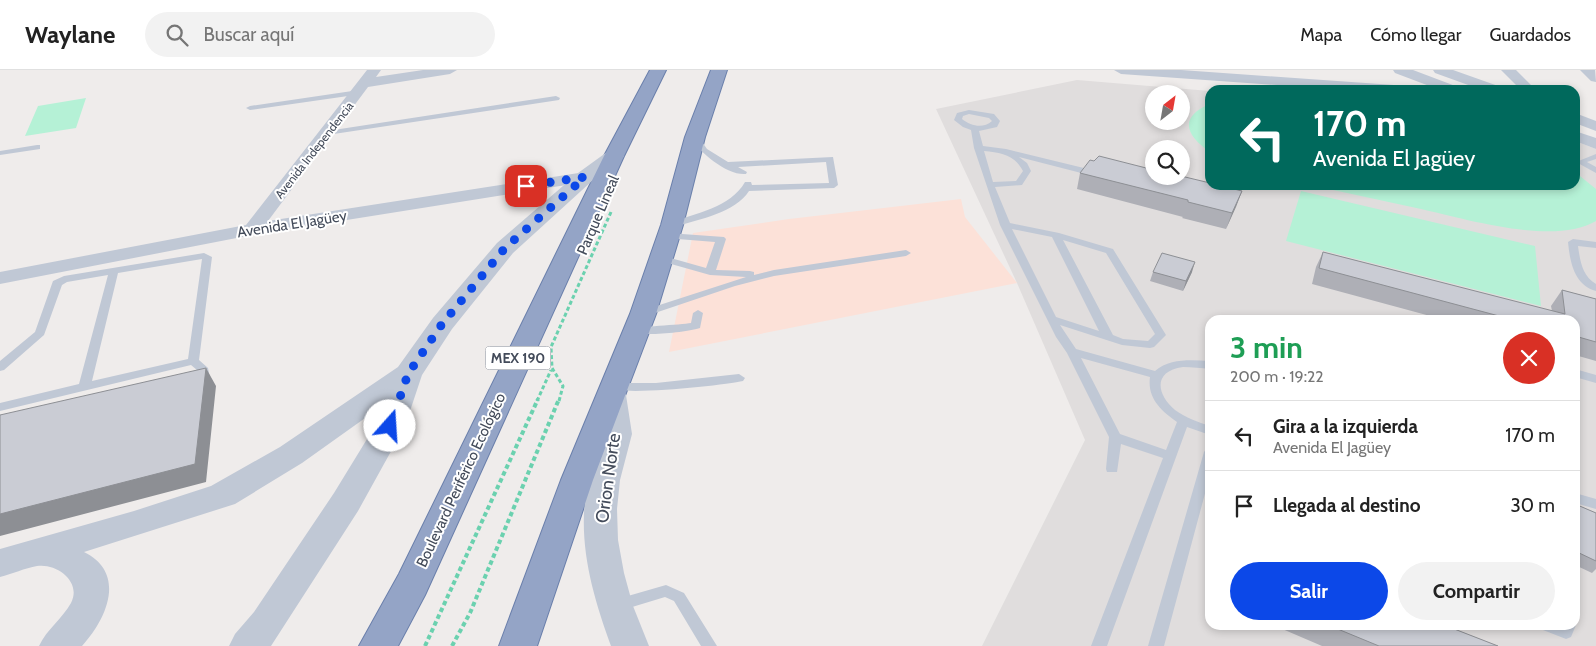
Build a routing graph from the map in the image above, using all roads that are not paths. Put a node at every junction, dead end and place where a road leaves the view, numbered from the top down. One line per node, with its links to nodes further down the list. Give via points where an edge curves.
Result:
1 (450, 70): 13 (street)
2 (658, 70): 31 (highway, Boulevard Periférico Ecológico / MEX 190)
3 (719, 70): 24 (highway)
4 (1121, 70): 10 (street)
5 (1323, 70): 14 (street)
6 (1400, 70): 15 (street)
7 (1440, 70): 16 (street)
8 (1508, 70): 17 (street)
9 (1587, 70): 12 (street)
10 (1167, 72): 11 (street)
11 (1245, 74): 14 (street)
12 (1596, 78)
13 (367, 82): 19 (lane); 23 (street, Avenida Independencia)
14 (1332, 85)
15 (1440, 85)
16 (1482, 85)
17 (1524, 85)
18 (556, 98): 23 (lane)
19 (250, 108)
20 (1580, 120): 21 (street)
21 (1596, 126)
22 (975, 129): 28 (lane)
23 (327, 133): 40 (street, Avenida Independencia)
24 (695, 137): 33 (lane, via 704,151); 42 (highway)
25 (1580, 138): 26 (street)
26 (1596, 144)
27 (38, 147): 30 (lane)
28 (978, 148): 29 (lane); 38 (lane)
29 (1006, 151): 36 (lane); 38 (lane, via 1024,164 1027,172 1019,183)
30 (0, 153)
31 (614, 156): 37 (street); 80 (highway, Boulevard Periférico Ecológico / MEX 190, via 412,584)
32 (1596, 156): 34 (lane, via 1580,162)
33 (725, 165): 35 (lane); 42 (lane, via 830,159 834,185 748,186 734,202)
34 (1596, 170)
35 (743, 172)
36 (1089, 172)
37 (585, 177): 40 (street, Avenida El Jagüey); 58 (street, via 505,248 442,324)
38 (992, 185): 39 (lane)
39 (1005, 225): 41 (lane); 51 (lane)
40 (252, 230): 48 (street, Avenida El Jagüey)
41 (1056, 234): 53 (lane); 53 (lane, via 1110,251 1161,335 1150,345)
42 (667, 240): 46 (lane, via 696,270); 46 (lane, via 721,239); 52 (highway)
43 (1596, 245): 49 (lane, via 1573,242 1580,276 1589,286)
44 (906, 253): 47 (lane)
45 (114, 271): 55 (lane, via 207,257); 57 (lane, via 57,283 40,333); 64 (lane)
46 (710, 272): 47 (lane, via 734,275)
47 (774, 273): 52 (lane, via 731,284)
48 (0, 278)
49 (1596, 288)
50 (698, 313): 52 (lane, via 696,326 663,330)
51 (1052, 319): 53 (lane); 54 (lane)
52 (640, 322): 65 (highway)
53 (1108, 337)
54 (1072, 352): 60 (lane); 69 (lane)
55 (193, 361): 61 (lane, via 202,368); 64 (lane)
56 (1205, 363): 60 (lane, via 1178,363)
57 (0, 367)
58 (408, 374): 75 (street, via 290,455 223,495); 79 (street, via 390,426 346,502)
59 (1580, 374): 63 (lane)
60 (1156, 375): 67 (lane, via 1153,386 1157,398 1167,411)
61 (204, 378)
62 (740, 378): 65 (lane)
63 (1596, 379)
64 (84, 388): 66 (lane)
65 (614, 391): 77 (street, Orion Norte, via 616,434 600,509 606,574); 81 (highway, via 577,480)
66 (0, 407)
67 (1183, 422): 68 (lane); 70 (lane)
68 (1205, 429)
69 (1115, 437): 70 (lane); 71 (lane)
70 (1170, 456): 84 (lane)
71 (1112, 468)
72 (1205, 470): 85 (lane)
73 (1580, 499): 74 (lane)
74 (1596, 504)
75 (40, 552): 76 (street); 78 (street, via 54,554 76,564 89,573 93,584 92,597 83,617)
76 (0, 563)
77 (615, 606): 82 (street, Orion Norte); 83 (lane, via 666,591 678,597)
78 (58, 646)
79 (248, 646)
80 (378, 646)
81 (518, 646)
82 (630, 646)
83 (709, 646)
84 (1099, 646)
85 (1156, 646)

